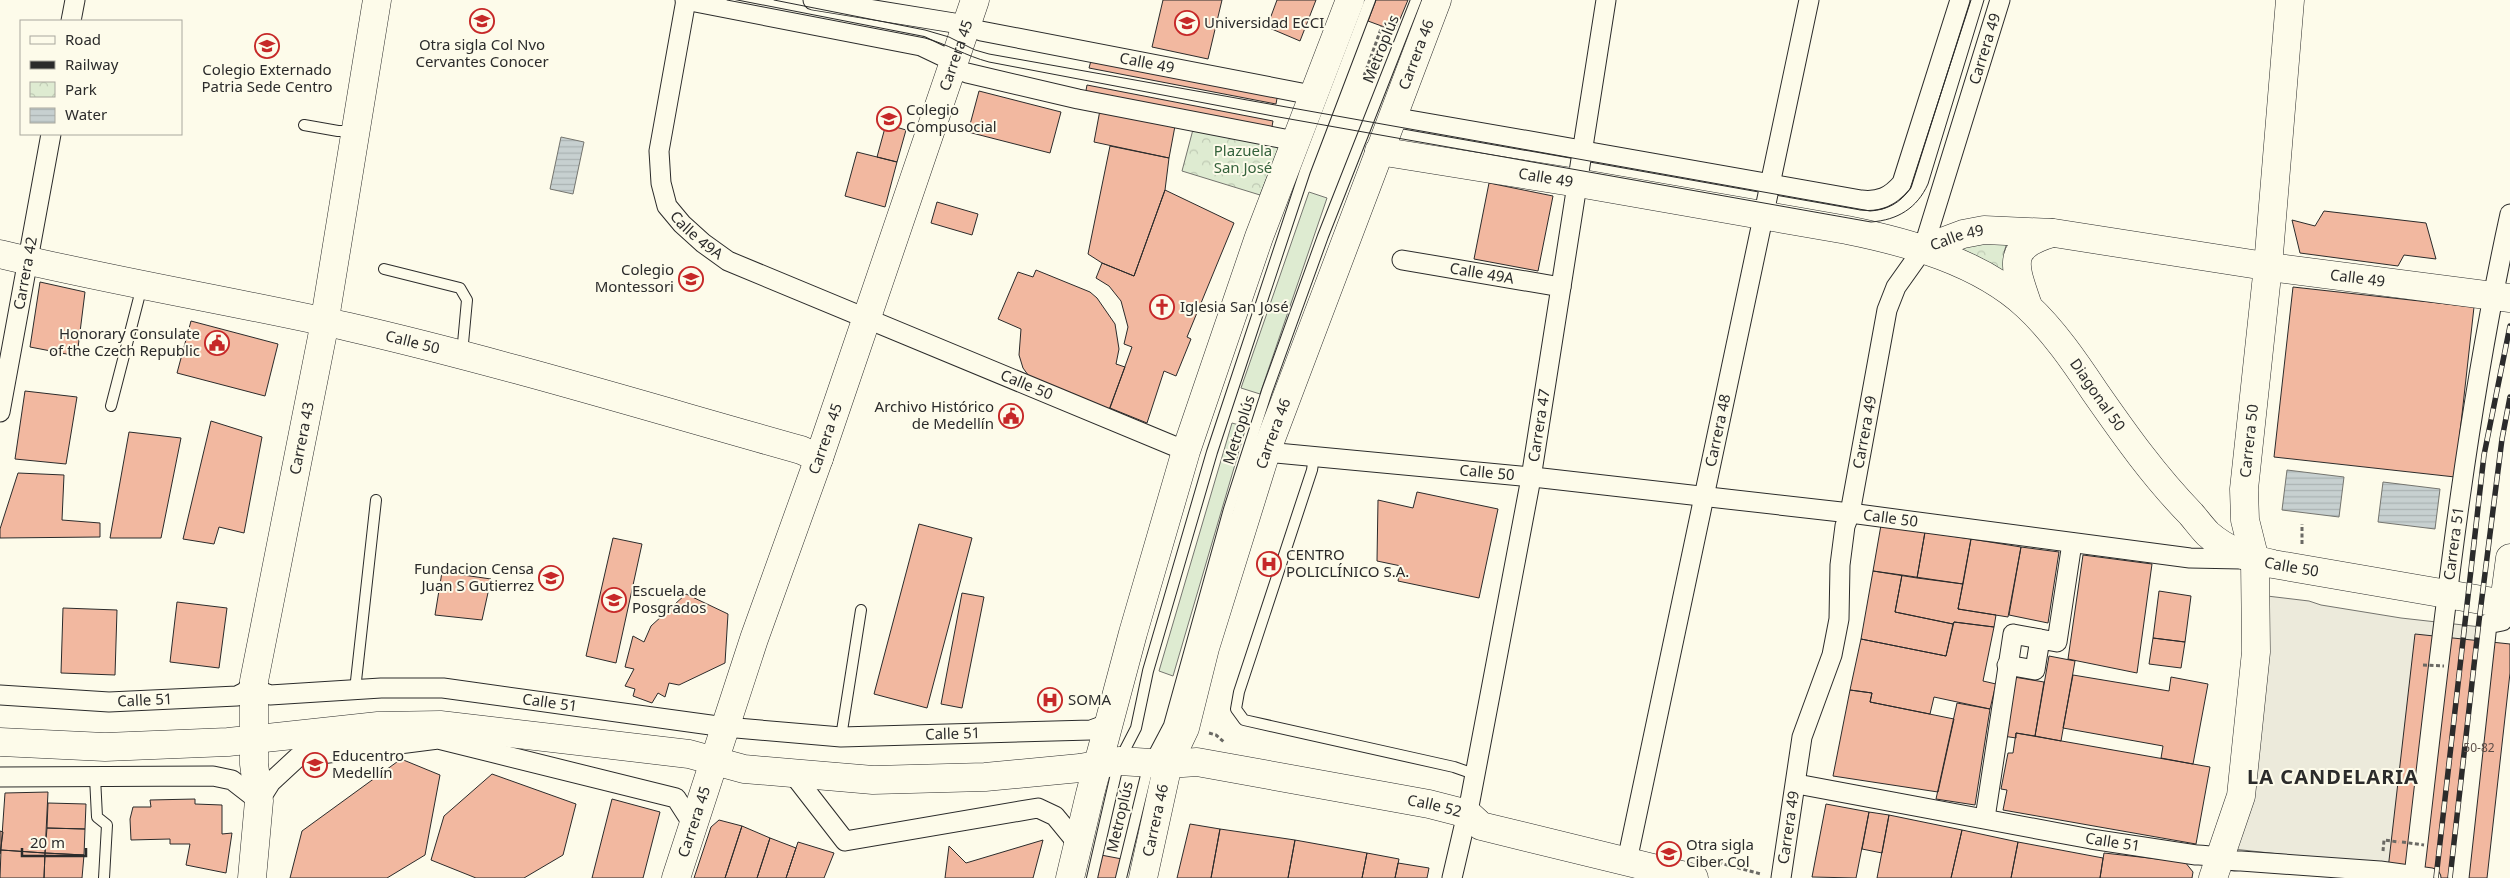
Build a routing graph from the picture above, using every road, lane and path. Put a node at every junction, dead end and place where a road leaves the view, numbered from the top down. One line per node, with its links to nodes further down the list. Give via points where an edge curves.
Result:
1 (75, 0): 15 (street)
2 (377, 0): 25 (main road, Carrera 43)
3 (686, 0): 19 (street, via 921,46); 44 (street, Calle 49A, via 659,151 661,183 667,206 703,243 728,261)
4 (813, 0): 16 (street)
5 (975, 0): 44 (main road, Carrera 45)
6 (1350, 0): 22 (main road)
7 (1370, 0): 76 (lane, Metroplús, via 1305,171 1232,388 1148,671 1136,728)
8 (1416, 0): 77 (lane, Metroplús, via 1323,236 1267,391 1228,509)
9 (1437, 0): 23 (main road, Carrera 46)
10 (1606, 0): 29 (street, Carrera 47)
11 (1809, 0): 30 (street, Carrera 48)
12 (1960, 0): 30 (street, via 1902,183 1885,198 1873,202)
13 (2000, 0): 34 (street, Carrera 49)
14 (2290, 0): 38 (main road, Carrera 50)
15 (72, 20)
16 (954, 23)
17 (1382, 26): 21 (path)
18 (981, 30): 22 (street, Calle 49)
19 (942, 56)
20 (967, 73): 27 (street, via 1078,99)
21 (1364, 76)
22 (1312, 95): 27 (main road)
23 (1392, 117): 28 (main road, Carrera 46); 30 (street)
24 (304, 125): 25 (lane)
25 (356, 131): 45 (main road, Carrera 43)
26 (51, 135): 37 (street, Carrera 42)
27 (1295, 141): 49 (main road)
28 (1379, 151): 29 (main road, Calle 49); 50 (main road, Carrera 46)
29 (1578, 182): 32 (main road, Calle 49); 41 (street, Carrera 47)
30 (1769, 184): 32 (street, Carrera 48)
31 (2510, 214): 42 (street, Carrera 51)
32 (1763, 215): 34 (main road, Calle 49, via 1873,235); 54 (street, Carrera 48)
33 (2054, 233): 34 (main road, Calle 49, via 1984,230 1948,238); 38 (main road, Calle 49); 43 (main road, via 2029,242 2018,257 2018,275)
34 (1923, 249): 43 (main road, Diagonal 50, via 1994,282); 56 (street, Carrera 49, via 1896,286 1887,310)
35 (0, 254): 37 (main road, Calle 50)
36 (1402, 260): 41 (street, Calle 49A)
37 (28, 261): 40 (main road, Calle 50); 48 (street, Carrera 42)
38 (2268, 266): 42 (main road, Calle 49); 59 (main road, Carrera 50, via 2244,489 2246,520)
39 (384, 270): 46 (lane, via 460,288 467,300)
40 (142, 286): 45 (main road, Calle 50); 47 (lane)
41 (1561, 288): 53 (street, Carrera 47)
42 (2501, 297): 60 (street, Carrera 51)
43 (2028, 306): 59 (main road, Diagonal 50, via 2068,354 2161,483 2207,533)
44 (867, 319): 49 (street, Calle 50); 52 (main road, Carrera 45)
45 (324, 322): 46 (main road, Calle 50); 67 (main road, Carrera 43)
46 (462, 355): 52 (main road, Calle 50, via 801,450)
47 (111, 406)
48 (0, 412)
49 (1186, 451): 70 (main road, via 1143,595)
50 (1266, 452): 51 (street, Calle 50); 77 (main road, Carrera 46, via 1205,648 1185,728)
51 (1314, 456): 53 (street, Calle 50); 79 (lane, via 1236,709 1244,720 1454,766)
52 (819, 458): 71 (main road, Carrera 45)
53 (1532, 478): 54 (street, Calle 50); 79 (street, Carrera 47)
54 (1702, 497): 56 (street, Calle 50); 90 (street, Carrera 48)
55 (376, 500): 68 (lane)
56 (1850, 513): 57 (street, Calle 50); 82 (street, Carrera 49, via 1844,536 1838,593 1839,619 1834,646 1802,737)
57 (2072, 543): 59 (street, Calle 50, via 2190,558); 63 (street, via 2057,642)
58 (2510, 558): 61 (main road)
59 (2255, 560): 60 (main road, Calle 50); 91 (main road, Carrera 50, via 2256,652 2241,796)
60 (2447, 593): 61 (main road, Calle 50); 93 (street, Carrera 51)
61 (2507, 604): 104 (street, via 2502,622 2487,624)
62 (861, 610): 72 (lane)
63 (2040, 639): 64 (street, via 2013,634); 64 (street, via 2035,670)
64 (2007, 665): 85 (street)
65 (2423, 665): 66 (path, bridge)
66 (2444, 666)
67 (254, 681): 68 (street, Calle 51, via 260,691 270,695); 69 (street, Calle 51, via 246,692 237,696 110,702); 73 (main road, Carrera 43)
68 (355, 690): 71 (street, Calle 51, via 443,688)
69 (0, 695)
70 (1110, 723): 72 (street, Calle 51, via 1091,730); 76 (main road)
71 (725, 728): 72 (street, Calle 51); 75 (main road, Carrera 45)
72 (841, 737)
73 (254, 738): 74 (main road, via 105,747); 75 (main road, via 378,726 440,726 689,754); 83 (main road, Carrera 43)
74 (0, 742)
75 (713, 761): 78 (main road, via 744,769); 86 (main road, Carrera 45)
76 (1109, 762): 77 (main road); 78 (main road, via 1080,768 929,779 874,780); 88 (main road); 98 (lane, Metroplús)
77 (1158, 763): 84 (main road, Calle 52, via 1197,762 1236,768); 99 (lane, Metroplús); 100 (main road, Carrera 46)
78 (793, 774): 88 (street, via 846,841 1038,808 1055,816)
79 (1474, 774): 84 (street, Carrera 47)
80 (0, 777): 81 (street)
81 (95, 777): 83 (street, via 213,776 232,780); 94 (lane, via 97,817 107,825)
82 (1797, 784): 85 (street, Calle 51); 103 (street, Carrera 49)
83 (259, 802): 86 (street, via 272,782 298,758 438,739 676,798); 95 (main road, Carrera 43)
84 (1468, 814): 90 (main road, Calle 52, via 1480,826); 101 (street, Carrera 47)
85 (1985, 818): 91 (street, Calle 51, via 2092,839 2204,855)
86 (694, 826): 96 (main road, Carrera 45)
87 (2402, 842): 89 (path, bridge)
88 (1078, 844): 97 (main road)
89 (2424, 845)
90 (1626, 861): 102 (main road, Calle 52)
91 (2215, 868): 92 (street, Calle 51, via 2241,860)
92 (2380, 875): 93 (street, Calle 51)
93 (2422, 877)
94 (104, 878)
95 (252, 878)
96 (676, 878)
97 (1070, 878)
98 (1092, 878)
99 (1121, 878)
100 (1143, 878)
101 (1452, 878)
102 (1694, 878)
103 (1781, 878)
104 (2459, 878)

